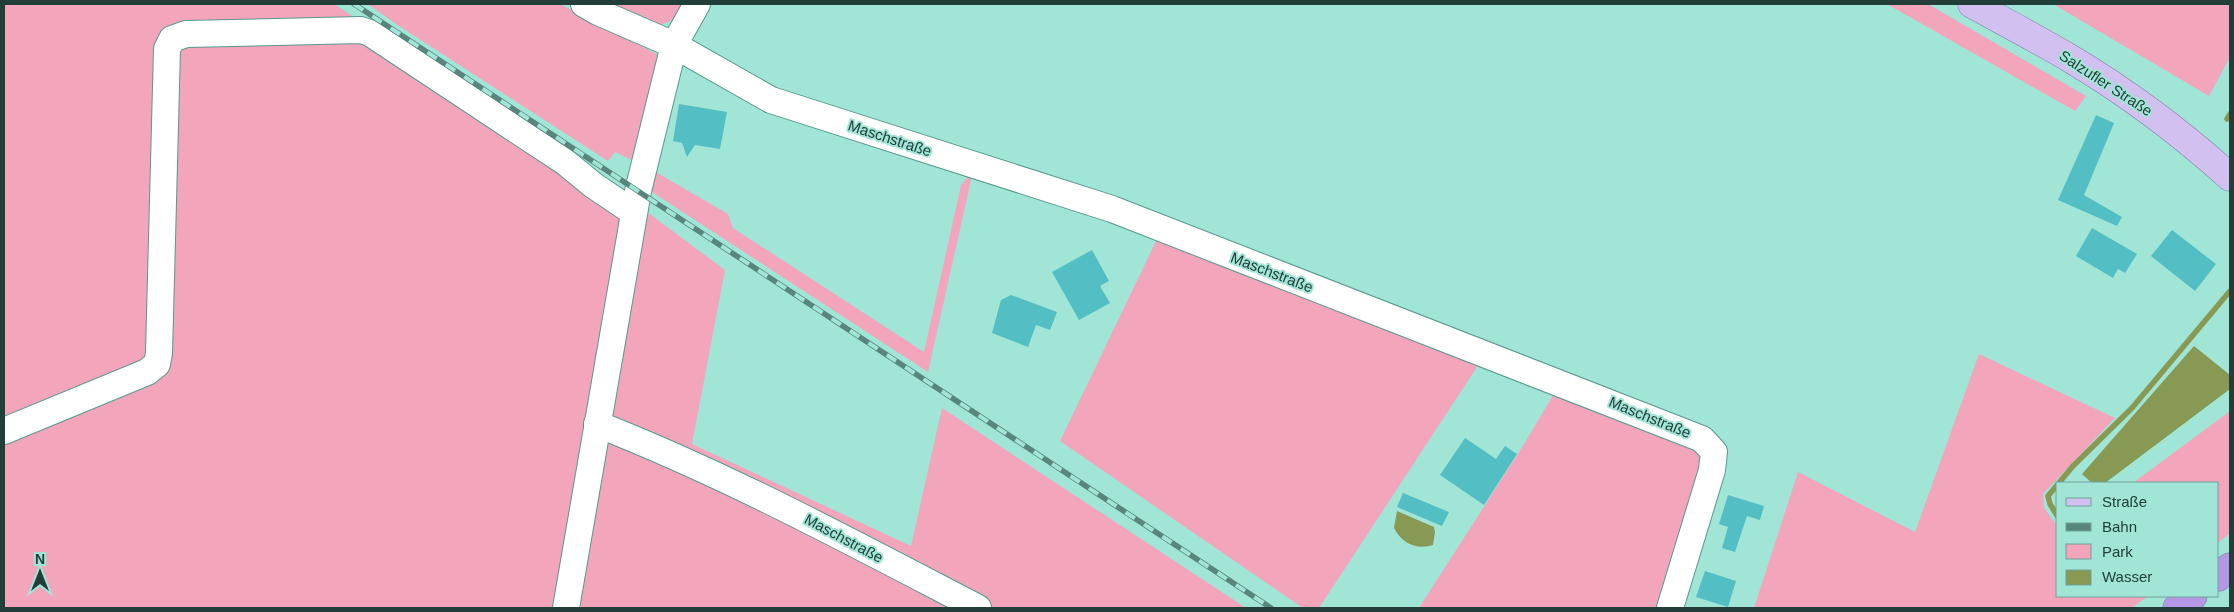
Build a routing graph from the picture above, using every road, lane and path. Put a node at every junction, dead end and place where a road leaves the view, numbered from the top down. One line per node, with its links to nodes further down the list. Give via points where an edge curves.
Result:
1 (584, 4): 4 (street, Maschstraße)
2 (697, 4): 4 (street)
3 (1972, 4): 5 (main road, Salzufler Straße, via 2072,60 2138,102 2190,141)
4 (674, 44): 6 (street); 14 (street, Maschstraße, via 770,100 1112,210 1702,439 1714,452 1712,470)
5 (2230, 177)
6 (633, 212): 7 (street); 8 (street, via 565,162 370,33 361,30 186,34 172,39 167,49 157,364 147,372)
7 (597, 424): 12 (street); 13 (street, Maschstraße, via 667,452 785,507)
8 (4, 431)
9 (2230, 568): 10 (highway)
10 (2219, 576)
11 (2192, 597): 15 (highway)
12 (566, 608)
13 (978, 608)
14 (1670, 608)
15 (2177, 608)

